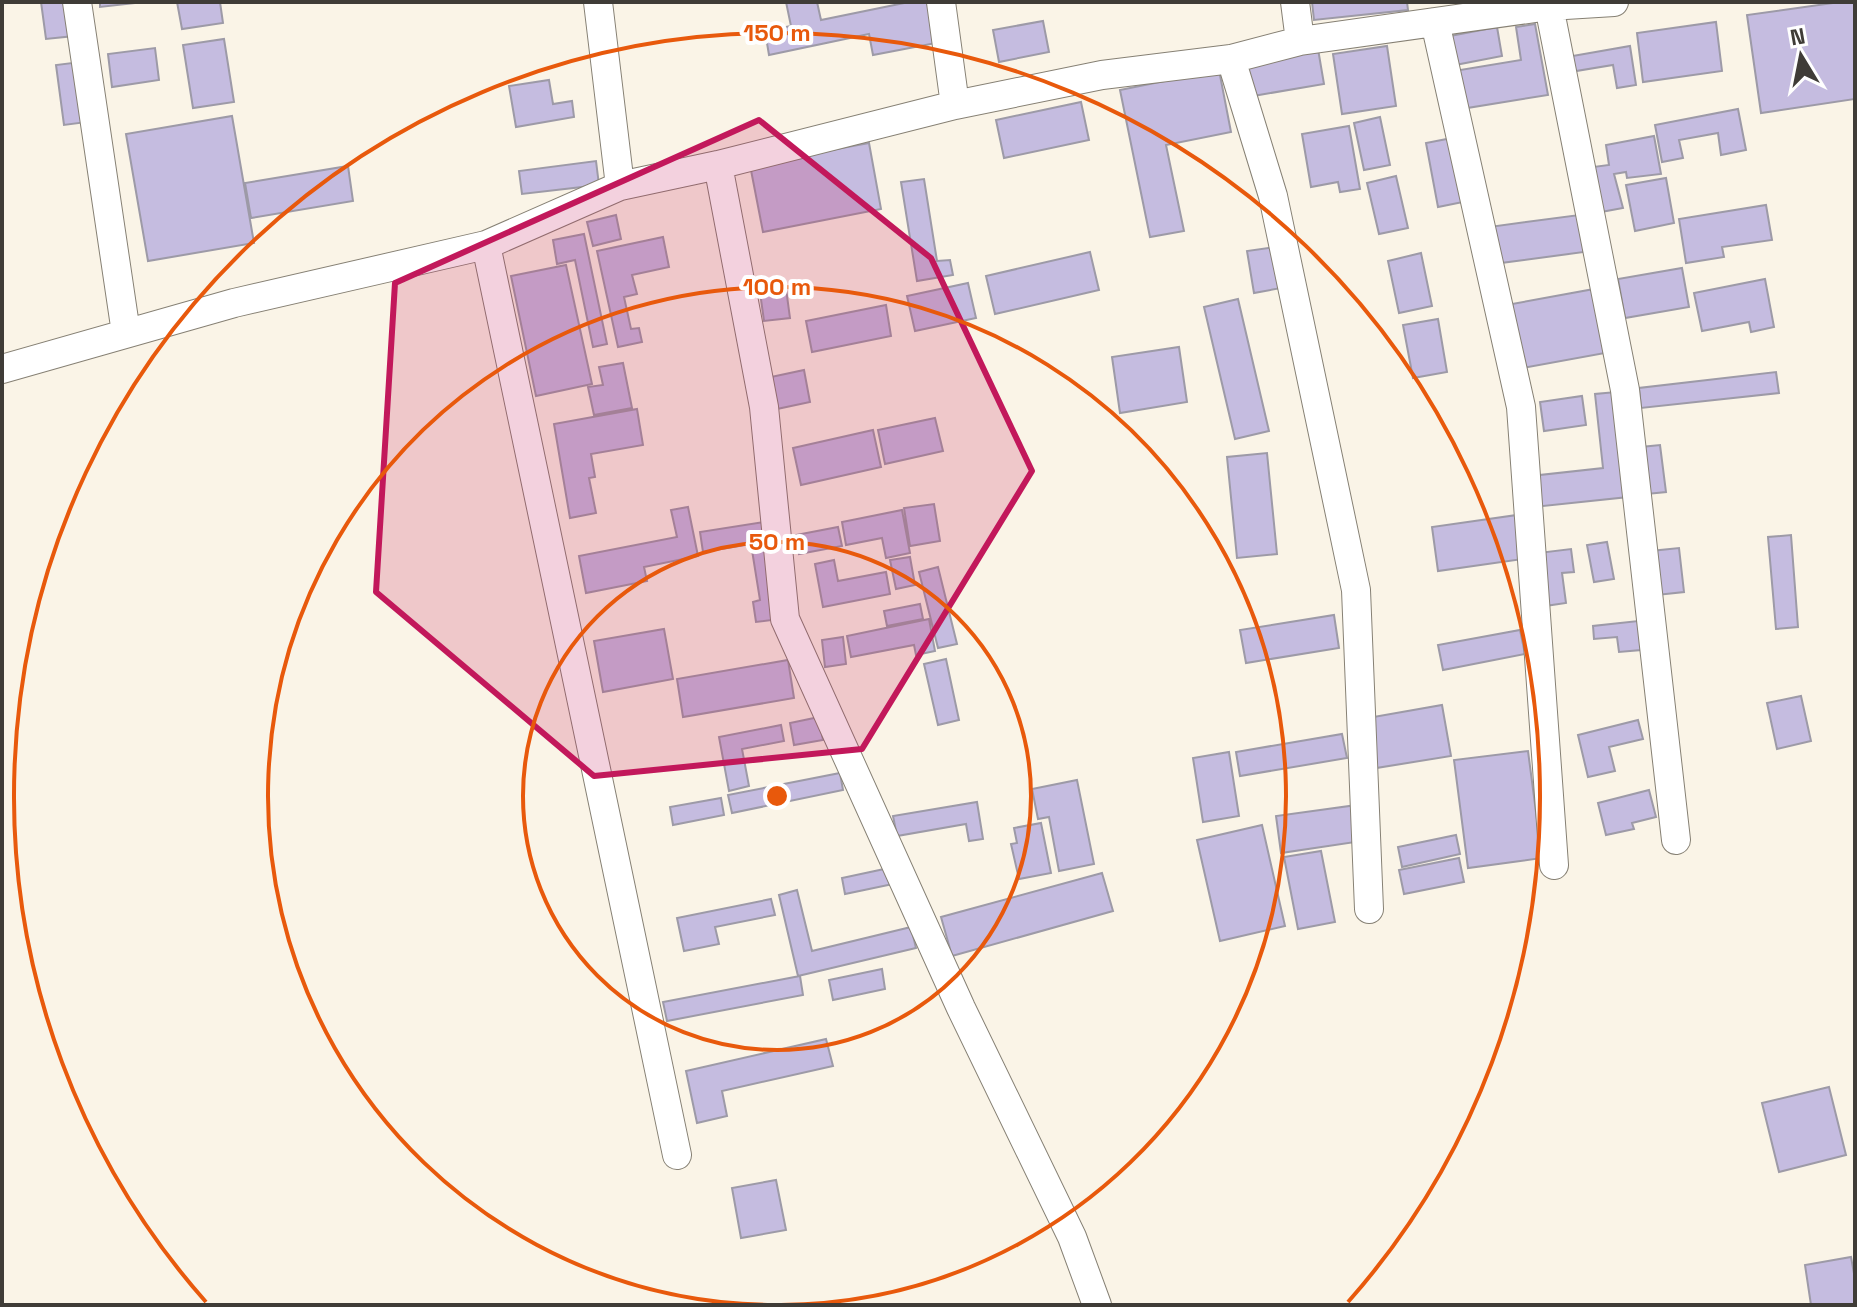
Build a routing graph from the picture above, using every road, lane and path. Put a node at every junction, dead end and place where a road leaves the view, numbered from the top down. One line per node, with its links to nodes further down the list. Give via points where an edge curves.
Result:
1 (77, 2): 14 (street)
2 (598, 2): 12 (street)
3 (941, 2): 10 (street)
4 (1295, 2): 8 (street)
5 (1614, 2): 6 (street)
6 (1549, 6): 7 (street); 16 (street, via 1625,390)
7 (1435, 22): 8 (street); 17 (street, via 1521,407)
8 (1300, 41): 9 (street)
9 (1231, 59): 10 (street, via 1102,75); 18 (street, via 1273,196 1356,590)
10 (955, 105): 11 (street)
11 (718, 165): 12 (street); 20 (street, via 764,407 785,619 961,1008 1072,1237)
12 (620, 186): 13 (street)
13 (486, 245): 14 (street); 19 (street)
14 (126, 333): 15 (street)
15 (2, 369)
16 (1676, 840)
17 (1554, 865)
18 (1369, 909)
19 (677, 1155)
20 (1097, 1305)

